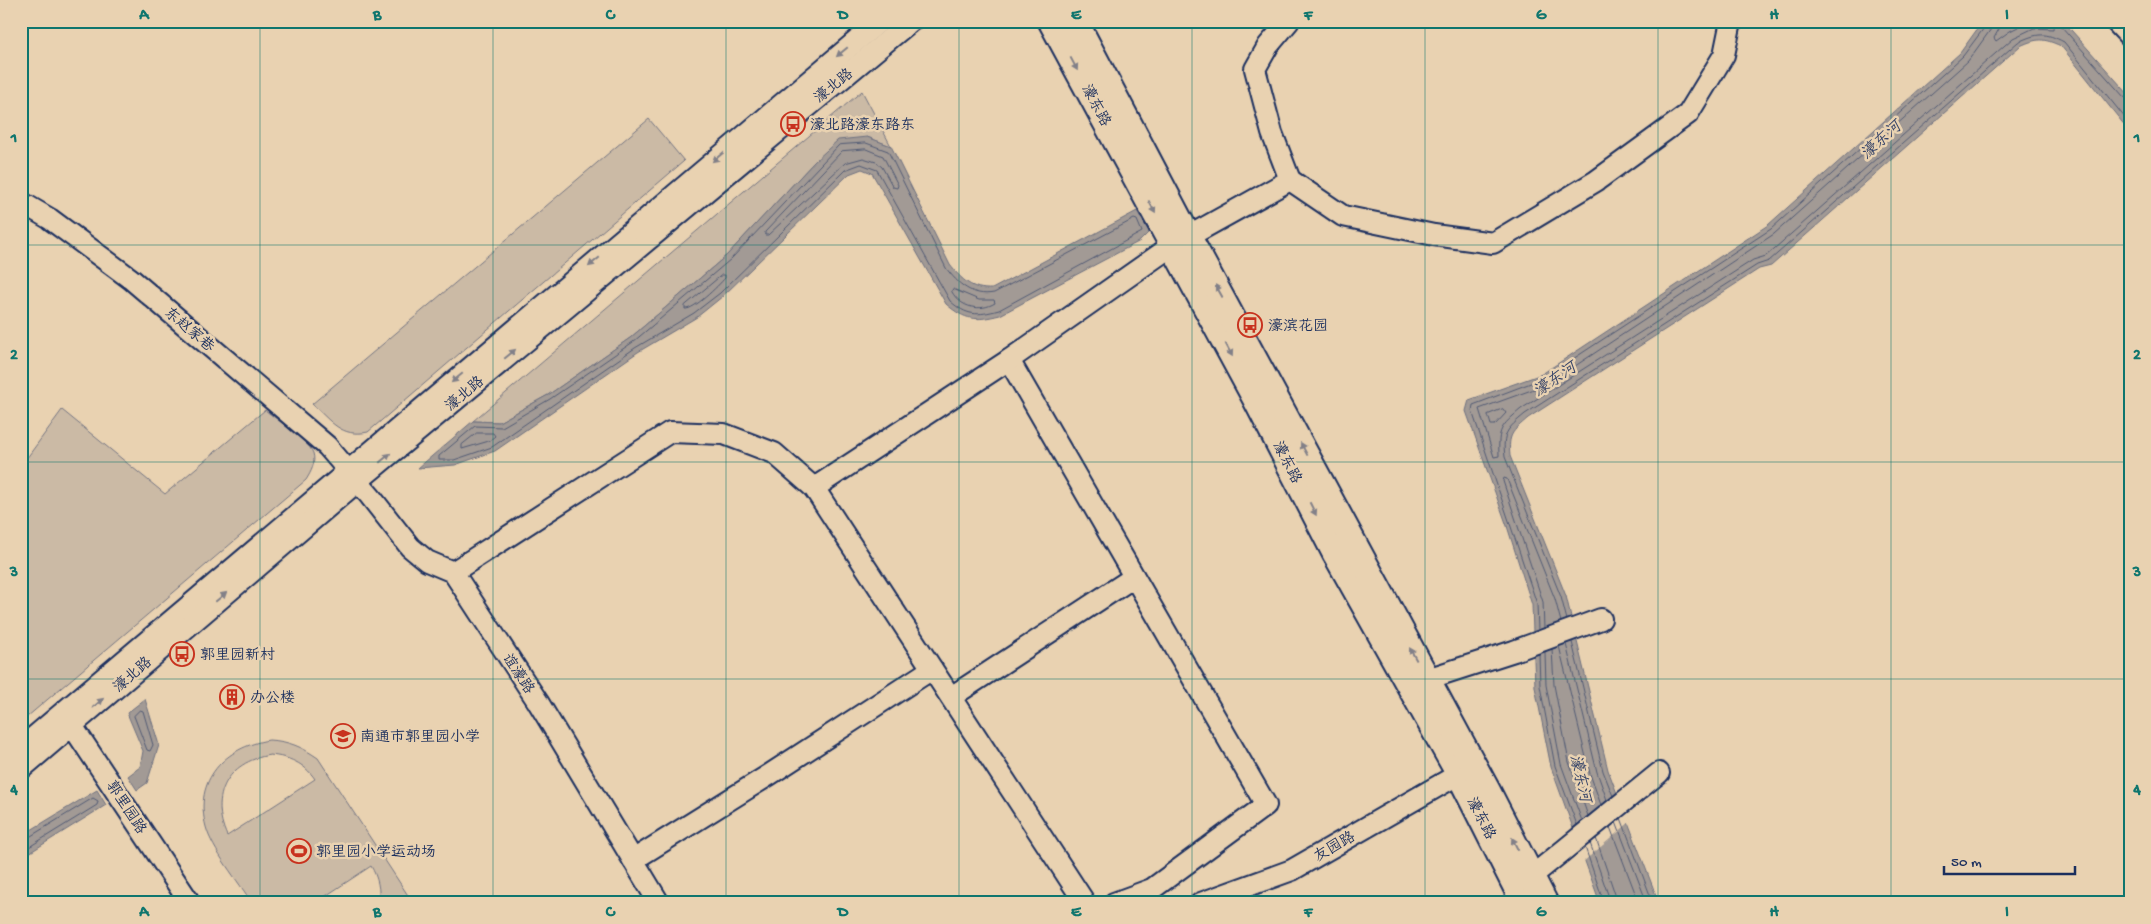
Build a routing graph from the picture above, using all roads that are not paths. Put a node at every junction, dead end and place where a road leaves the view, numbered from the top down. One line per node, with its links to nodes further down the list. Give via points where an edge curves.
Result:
1 (880, 21): 13 (street, 濠北路, one-way to 13)
2 (911, 21): 13 (street, 濠北路, one-way to 2)
3 (1051, 21): 11 (main road, 濠东路, one-way to 11)
4 (1075, 21): 11 (main road, 濠东路)
5 (1289, 21): 9 (street, via 1254,68)
6 (1731, 21): 9 (street, via 1724,56 1688,114 1596,181 1492,243 1434,235 1344,216)
7 (2115, 21): 8 (street)
8 (2130, 37)
9 (1290, 180): 11 (street)
10 (21, 202): 13 (street, 东赵家巷, via 50,219 131,279 327,446)
11 (1180, 241): 12 (street); 19 (main road, 濠东路, one-way to 11); 25 (main road, 濠东路, one-way to 25, via 1336,555)
12 (1009, 360): 14 (street); 16 (street)
13 (353, 476): 15 (street, via 410,547 427,561); 21 (street, 濠北路)
14 (814, 488): 15 (street, via 774,454 724,434 670,432); 18 (street)
15 (453, 572): 26 (street, 谊濠路, via 538,702)
16 (1134, 577): 20 (street); 31 (street, via 1266,805 1152,889)
17 (1594, 621): 19 (street)
18 (932, 669): 20 (street); 26 (street)
19 (1427, 679): 27 (main road, 濠东路, one-way to 19)
20 (951, 697): 30 (street)
21 (68, 719): 22 (street, 濠北路); 23 (street, 濠北路); 28 (street, 郭里园路)
22 (21, 748)
23 (21, 769)
24 (1659, 773): 27 (street)
25 (1459, 774): 32 (street, 友园路, via 1292,870); 33 (main road, 濠东路)
26 (633, 860): 29 (street, 谊濠路)
27 (1532, 876): 34 (main road, 濠东路)
28 (190, 903)
29 (659, 903)
30 (1085, 903)
31 (1114, 903)
32 (1201, 903)
33 (1524, 903)
34 (1545, 903)

